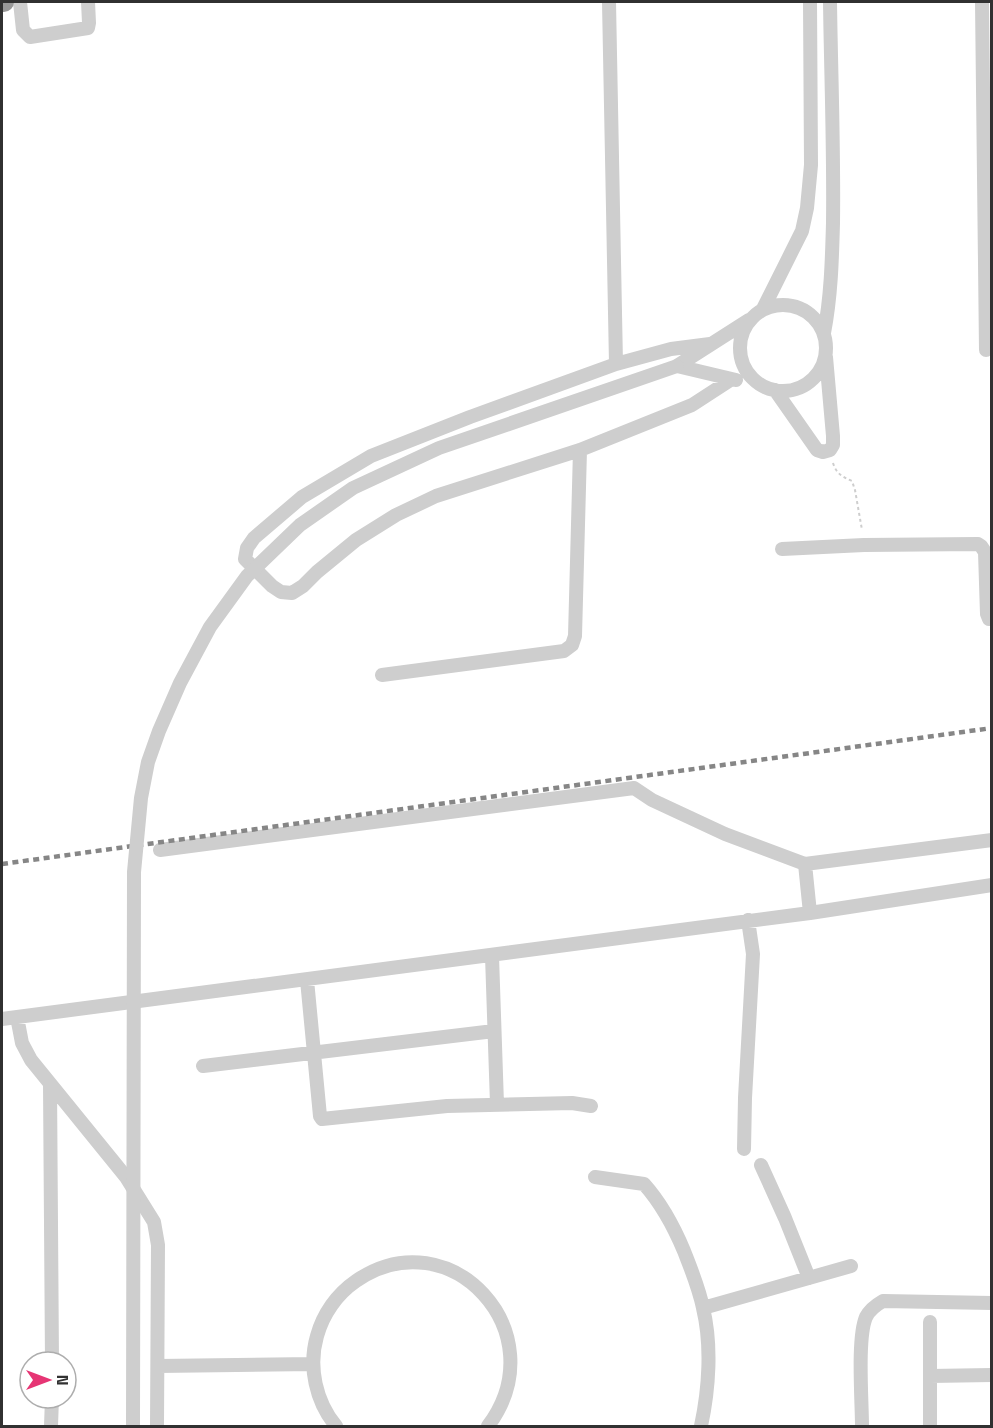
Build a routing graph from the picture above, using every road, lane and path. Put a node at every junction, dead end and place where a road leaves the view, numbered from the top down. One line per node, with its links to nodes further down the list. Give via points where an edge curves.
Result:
1 (20, 2): 2 (street, via 23,30 30,37 88,28)
2 (88, 2)
3 (609, 2): 13 (street)
4 (810, 2): 7 (street, via 811,165 807,208 802,231)
5 (830, 2): 9 (street, via 834,173 829,307)
6 (982, 2): 11 (street)
7 (763, 309): 8 (street); 9 (street, via 779,304 803,309 816,319)
8 (749, 320): 10 (street); 16 (street, via 741,338 741,357 749,374)
9 (824, 333): 12 (street)
10 (710, 344): 13 (street, via 671,349); 14 (street)
11 (986, 350)
12 (826, 355): 16 (street, via 821,370 805,386 790,391); 18 (street, via 833,436)
13 (616, 364): 17 (street, via 371,456 302,497 254,538 245,559 272,586 292,593 356,540 396,515 436,496)
14 (678, 366): 15 (street); 54 (street, bridge, via 439,448 353,488 300,525 248,576 210,627 180,683 148,762 135,872)
15 (732, 379): 16 (street); 17 (street, via 692,405)
16 (769, 388): 18 (street, via 817,450)
17 (580, 450): 22 (street, via 572,645 564,651)
18 (830, 450): 19 (path, via 835,470 852,481)
19 (864, 545): 20 (street); 21 (street, via 981,546 985,552 987,614)
20 (782, 549)
21 (992, 619)
22 (382, 675)
23 (992, 840): 25 (street)
24 (160, 850): 25 (street, via 634,788 725,834)
25 (805, 864): 27 (street)
26 (992, 885): 27 (street)
27 (810, 913): 28 (street)
28 (748, 920): 29 (street); 39 (street, via 753,954)
29 (492, 956): 30 (street); 33 (street)
30 (307, 980): 31 (street); 34 (street)
31 (17, 1017): 32 (street); 36 (street, via 26,1050)
32 (2, 1019)
33 (494, 1031): 34 (street); 37 (street)
34 (314, 1051): 35 (street); 37 (street, via 320,1116 324,1120)
35 (203, 1066)
36 (50, 1084): 47 (street); 49 (street, via 126,1177 154,1222 158,1245)
37 (497, 1104): 38 (street)
38 (591, 1106)
39 (744, 1149)
40 (761, 1165): 43 (street)
41 (595, 1177): 45 (street, via 644,1184 649,1190 675,1230)
42 (851, 1266): 43 (street)
43 (809, 1278): 45 (street)
44 (992, 1303): 59 (street, via 883,1301 874,1306 862,1335)
45 (703, 1308): 58 (street, via 708,1352)
46 (930, 1322): 51 (street)
47 (52, 1350)
48 (313, 1364): 49 (street); 56 (street, via 321,1401); 57 (street, via 315,1341 323,1319 352,1284 394,1265 440,1267 461,1276 488,1298 508,1340 508,1386)
49 (158, 1366): 55 (street)
50 (992, 1374): 51 (street)
51 (930, 1376): 60 (street)
52 (52, 1410): 53 (street)
53 (51, 1426)
54 (133, 1426)
55 (157, 1426)
56 (336, 1426)
57 (488, 1426)
58 (701, 1426)
59 (862, 1426)
60 (930, 1426)

